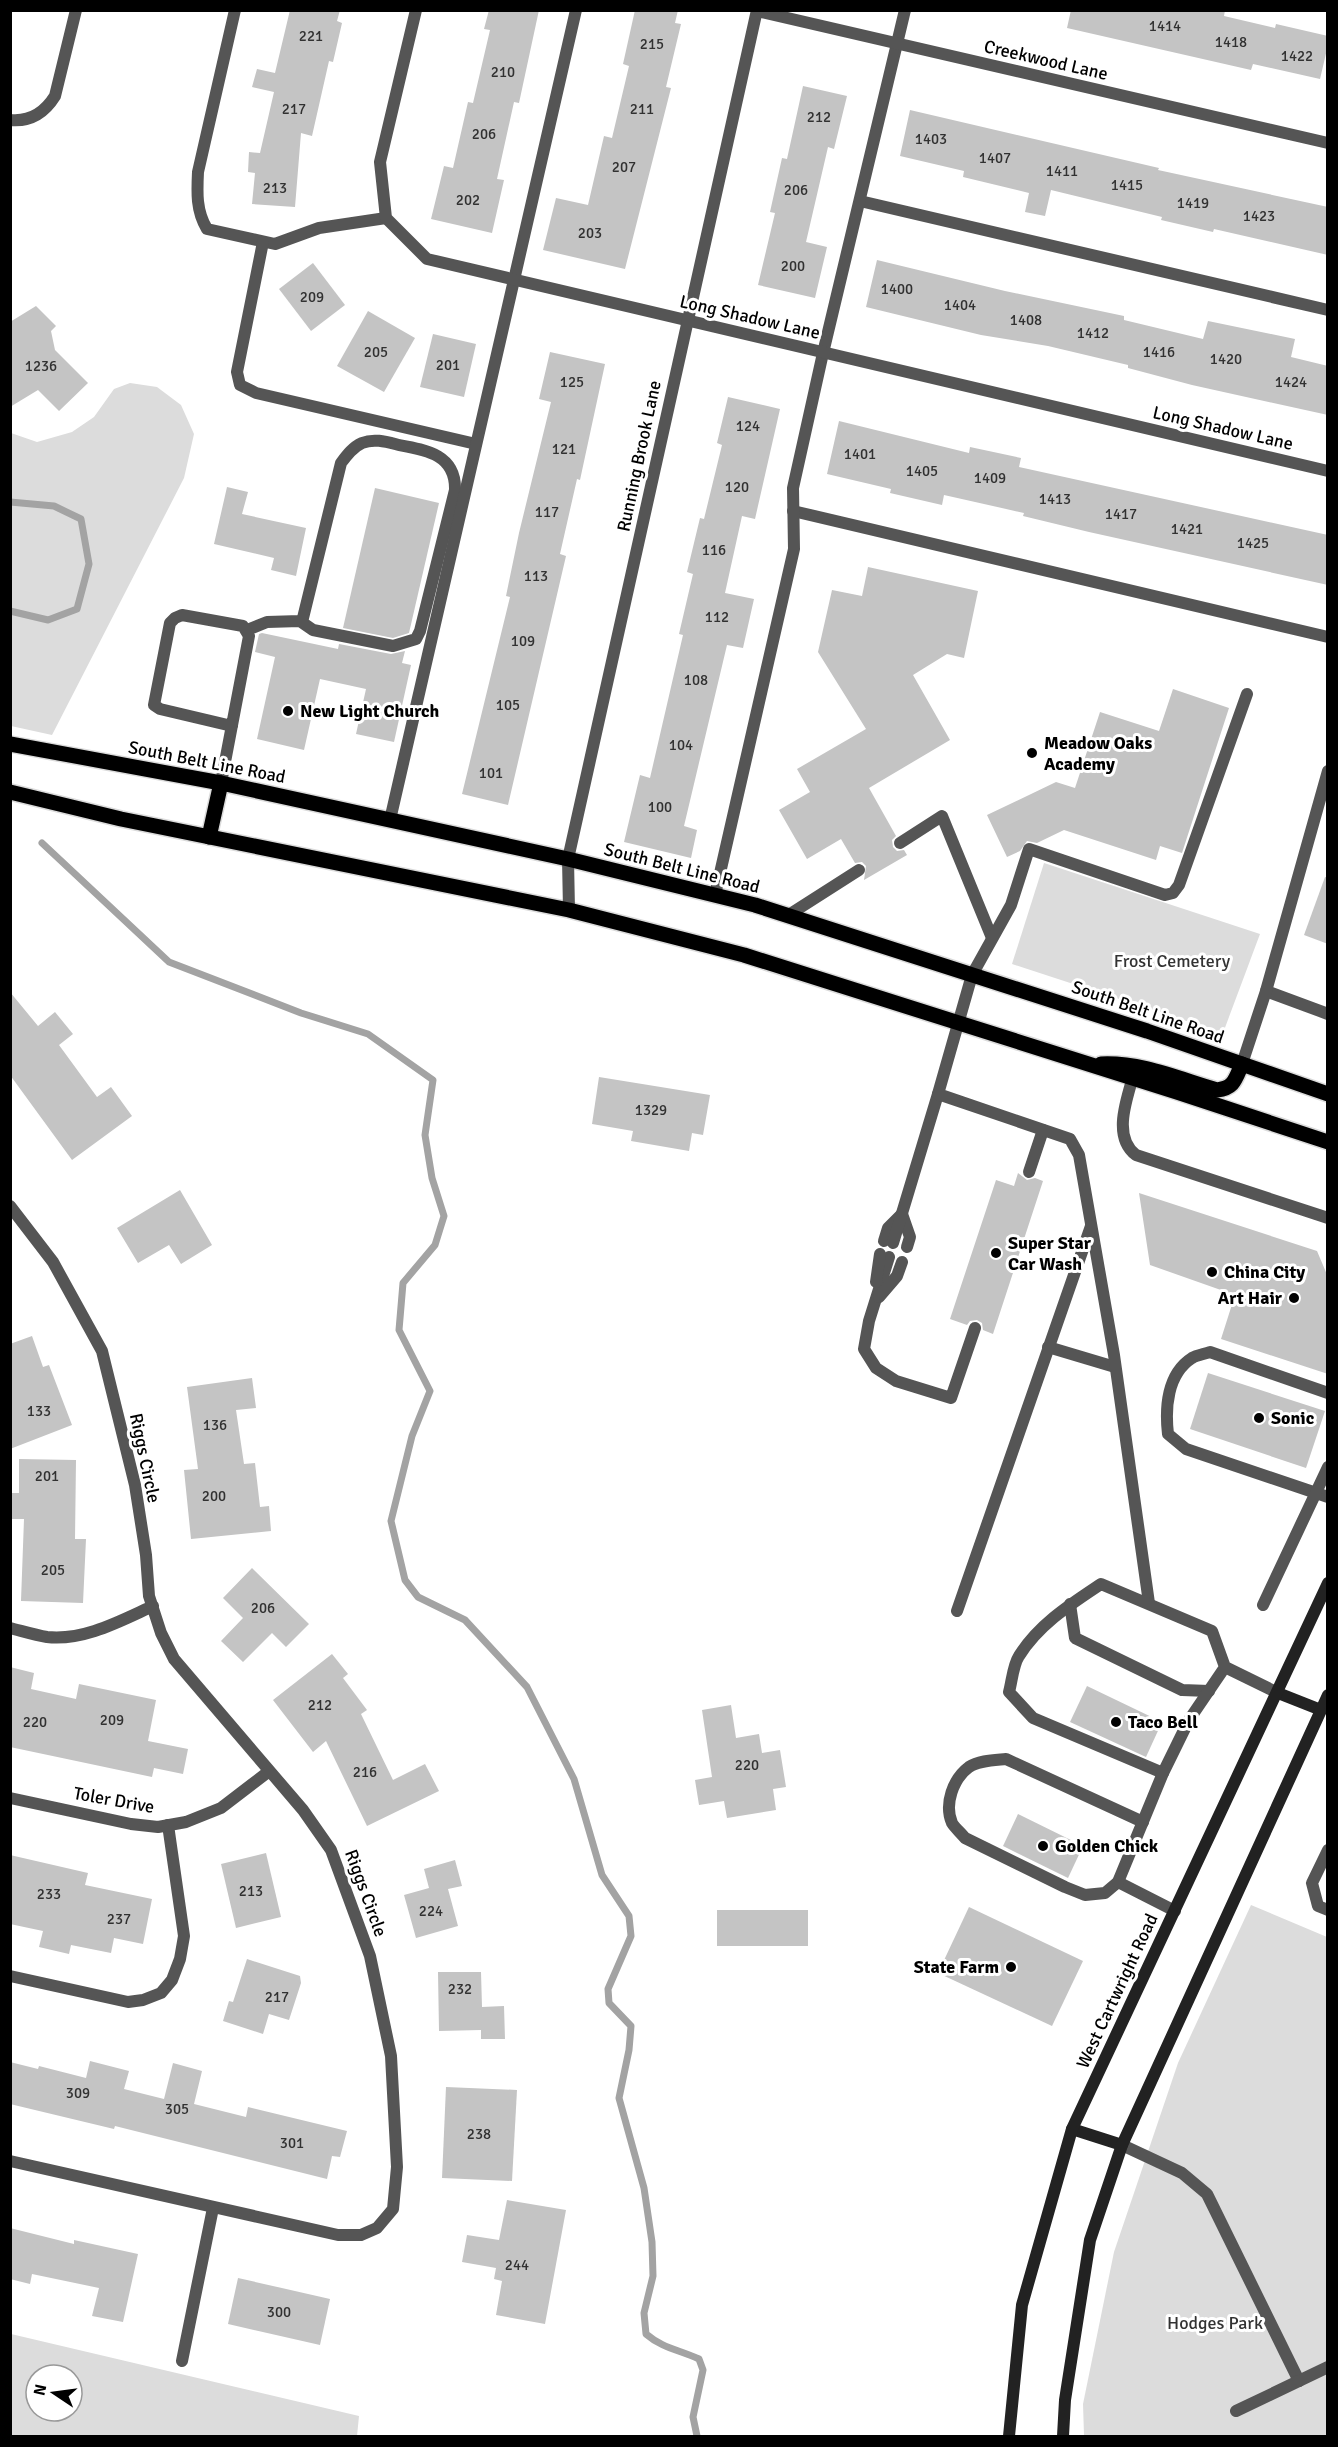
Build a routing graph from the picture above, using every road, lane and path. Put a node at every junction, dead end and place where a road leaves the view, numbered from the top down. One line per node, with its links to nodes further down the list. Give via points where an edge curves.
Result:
1 (76, 10): 8 (street, via 55,96 39,114)
2 (235, 10): 12 (street, via 198,172 200,217 207,229)
3 (416, 10): 11 (street, via 380,162)
4 (576, 10): 13 (street)
5 (905, 10): 7 (street)
6 (757, 11): 7 (street, Creekwood Lane); 15 (street, Running Brook Lane)
7 (898, 44): 9 (street, Creekwood Lane); 10 (street)
8 (10, 120)
9 (1328, 143)
10 (860, 201): 14 (street); 16 (street)
11 (386, 218): 12 (street, via 319,228 275,244); 13 (street, Long Shadow Lane, via 427,259)
12 (263, 242): 17 (street, via 237,372 240,385 256,393)
13 (513, 280): 15 (street, Long Shadow Lane); 17 (street)
14 (1328, 310)
15 (687, 321): 16 (street, Long Shadow Lane); 32 (street, Running Brook Lane)
16 (823, 353): 18 (street, Long Shadow Lane); 19 (street, via 793,488)
17 (476, 444): 29 (street)
18 (1328, 471)
19 (793, 511): 22 (street); 34 (street, via 794,549)
20 (300, 621): 20 (street, via 341,463 348,453 360,444 382,441 429,451 442,459 452,469 454,490 416,639 393,646 313,630); 21 (street, via 267,622)
21 (247, 630): 24 (street); 24 (street, via 182,615 175,618 170,623 154,705)
22 (1328, 638)
23 (1247, 694): 37 (street, via 1173,893 1165,895 1029,849 1011,905)
24 (232, 726): 27 (street)
25 (10, 744): 27 (main road, South Belt Line Road)
26 (1328, 771): 39 (street)
27 (221, 783): 29 (main road, South Belt Line Road); 30 (main road)
28 (10, 792): 30 (main road)
29 (390, 820): 32 (main road, South Belt Line Road)
30 (209, 837): 35 (main road)
31 (900, 843): 37 (street, via 942,816)
32 (568, 859): 34 (main road, South Belt Line Road); 35 (street, Running Brook Lane)
33 (859, 870): 36 (street)
34 (715, 895): 36 (main road, South Belt Line Road)
35 (569, 910): 41 (main road, via 744,955)
36 (787, 916): 38 (main road, South Belt Line Road)
37 (992, 938): 38 (street)
38 (972, 975): 41 (street); 42 (main road, South Belt Line Road)
39 (1266, 991): 40 (street); 42 (street)
40 (1328, 1014)
41 (957, 1022): 43 (main road, via 1089,1064 1121,1063); 44 (street)
42 (1242, 1065): 43 (main road, via 1227,1089 1216,1090); 45 (main road, South Belt Line Road)
43 (1134, 1072): 47 (main road); 51 (street, via 1122,1128 1127,1148 1136,1155)
44 (938, 1094): 46 (street); 50 (street)
45 (1328, 1094)
46 (1043, 1130): 48 (street); 52 (street, via 1070,1139 1078,1155)
47 (1328, 1142)
48 (1029, 1172)
49 (10, 1206): 68 (street, Riggs Circle, via 53,1262 102,1352 135,1485)
50 (902, 1214): 53 (street, via 888,1228); 54 (street, via 910,1237)
51 (1328, 1218)
52 (1091, 1225): 59 (street); 60 (street)
53 (888, 1242)
54 (907, 1247)
55 (885, 1255): 57 (street, via 877,1266)
56 (902, 1262): 57 (street, via 897,1276)
57 (874, 1302): 58 (street, via 864,1349 876,1368 896,1381 951,1398)
58 (975, 1328)
59 (1048, 1347): 60 (street); 69 (street)
60 (1115, 1366): 65 (street)
61 (1328, 1393): 63 (street, via 1210,1352 1192,1358 1176,1375 1166,1414 1168,1434 1186,1449)
62 (1328, 1467): 63 (street)
63 (1322, 1494): 67 (street)
64 (1328, 1583): 73 (main road, West Cartwright Road)
65 (1149, 1602): 66 (street, via 1101,1584); 71 (street, via 1212,1631)
66 (1070, 1604): 72 (street, via 1075,1638 1182,1690); 77 (street, via 1045,1624 1018,1657 1009,1692 1033,1718)
67 (1263, 1605)
68 (153, 1606): 70 (street, via 102,1630 77,1635 48,1637); 76 (street, Riggs Circle, via 174,1659)
69 (957, 1611)
70 (10, 1628)
71 (1225, 1667): 72 (street); 73 (street)
72 (1209, 1690): 77 (street)
73 (1278, 1693): 75 (main road); 84 (main road, West Cartwright Road)
74 (1328, 1695): 75 (main road)
75 (1324, 1712): 87 (main road)
76 (268, 1772): 80 (street, Toler Drive, via 221,1808); 89 (street, Riggs Circle, via 303,1810 331,1850 370,1956 391,2056 397,2167 393,2209 378,2228 350,2235 321,2233)
77 (1163, 1773): 79 (street)
78 (10, 1798): 80 (street, Toler Drive, via 130,1824)
79 (1143, 1822): 82 (street); 82 (street, via 1006,1759 970,1766 956,1783 948,1804 953,1824 965,1838 1085,1895 1105,1893)
80 (168, 1825): 85 (street, via 184,1936 172,1980 161,1993 128,2002)
81 (1328, 1850): 83 (street, via 1312,1883 1318,1906)
82 (1118, 1882): 84 (street)
83 (1328, 1910)
84 (1175, 1911): 86 (main road, West Cartwright Road)
85 (10, 1976)
86 (1072, 2129): 87 (main road); 94 (main road, West Cartwright Road, via 1022,2305)
87 (1122, 2145): 92 (street, via 1182,2173 1207,2194); 95 (main road, via 1090,2240)
88 (10, 2161): 89 (street, Riggs Circle)
89 (213, 2208): 90 (street)
90 (182, 2361)
91 (1328, 2367): 92 (street)
92 (1299, 2381): 93 (street)
93 (1236, 2411)
94 (1009, 2436)
95 (1063, 2436)

